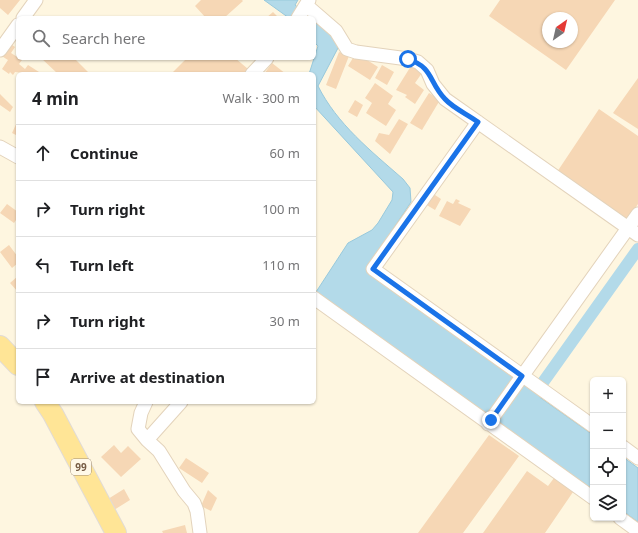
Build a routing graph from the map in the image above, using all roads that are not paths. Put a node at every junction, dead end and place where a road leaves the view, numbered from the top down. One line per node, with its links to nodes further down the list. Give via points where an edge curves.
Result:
1 (36, 0): 3 (street)
2 (308, 3): 4 (street); 9 (street, via 336,31 347,49 418,62 427,70 433,84 445,99)
3 (24, 16)
4 (299, 16)
5 (16, 28): 6 (street)
6 (0, 50)
7 (265, 60): 8 (street)
8 (254, 72)
9 (478, 122): 13 (street); 17 (street, via 373,269)
10 (0, 147): 11 (street)
11 (16, 156)
12 (638, 214): 13 (street)
13 (633, 232): 17 (street)
14 (316, 299): 21 (street)
15 (0, 346): 16 (main road)
16 (16, 363)
17 (520, 379): 21 (street); 22 (street)
18 (46, 404): 29 (main road, 99)
19 (145, 404): 23 (street, via 138,429)
20 (179, 404): 23 (street)
21 (489, 422): 26 (street)
22 (590, 424)
23 (147, 440): 30 (street, via 159,451 194,503)
24 (626, 449): 25 (street)
25 (638, 458)
26 (590, 496)
27 (624, 521): 28 (street)
28 (638, 531)
29 (116, 533)
30 (200, 533)

